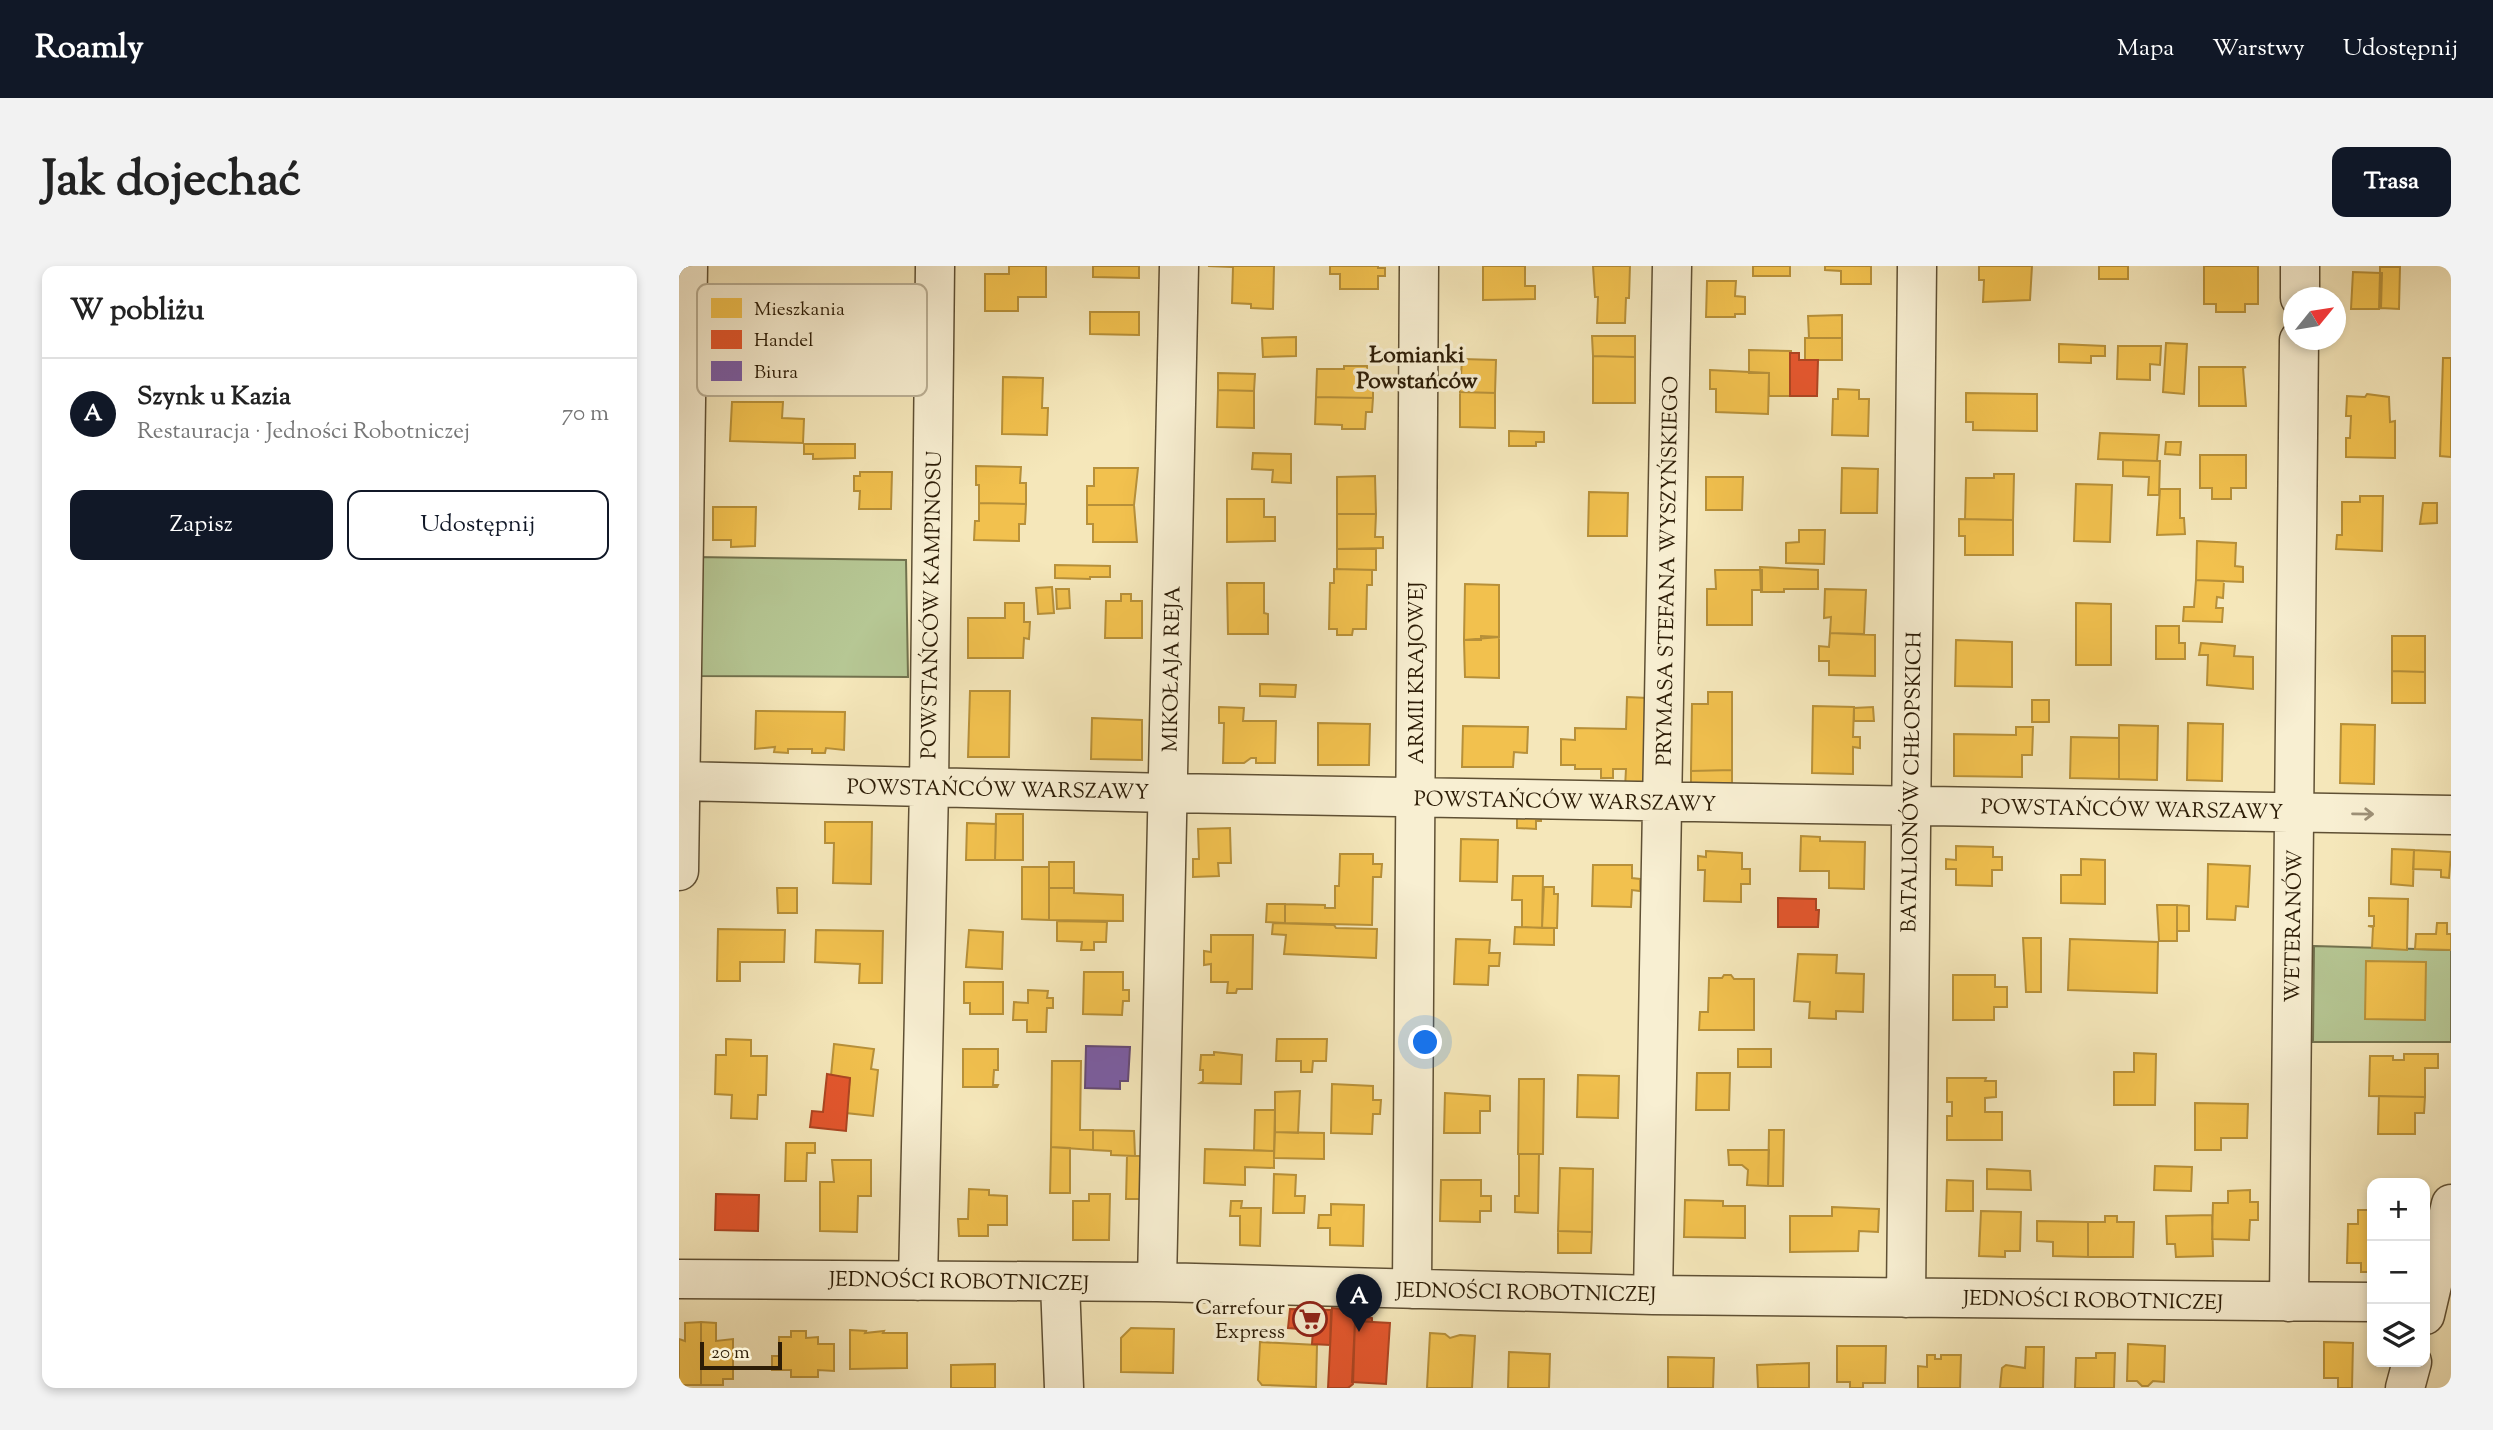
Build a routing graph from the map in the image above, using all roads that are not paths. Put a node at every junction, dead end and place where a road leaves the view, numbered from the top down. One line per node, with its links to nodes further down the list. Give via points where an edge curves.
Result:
1 (688, 266): 10 (street)
2 (935, 266): 11 (street, POWSTAŃCÓW KAMPINOSU)
3 (1179, 266): 12 (street, MIKOŁAJA REJA)
4 (1419, 266): 13 (street, ARMII KRAJOWEJ)
5 (1672, 266): 14 (street, PRYMASA STEFANA WYSZYŃSKIEGO)
6 (1917, 266): 15 (street, BATALIONÓW CHŁOPSKICH)
7 (2300, 266): 8 (street)
8 (2300, 287)
9 (2299, 350): 16 (street, WETERANÓW)
10 (679, 781): 11 (street, POWSTAŃCÓW WARSZAWY); 18 (street)
11 (929, 788): 12 (street, POWSTAŃCÓW WARSZAWY); 22 (street, POWSTAŃCÓW KAMPINOSU)
12 (1169, 793): 13 (street, POWSTAŃCÓW WARSZAWY); 23 (street, MIKOŁAJA REJA)
13 (1416, 798): 14 (street, POWSTAŃCÓW WARSZAWY); 25 (street, ARMII KRAJOWEJ)
14 (1663, 803): 15 (street, POWSTAŃCÓW WARSZAWY); 26 (street, PRYMASA STEFANA WYSZYŃSKIEGO)
15 (1910, 805): 16 (street, POWSTAŃCÓW WARSZAWY); 27 (street, BATALIONÓW CHŁOPSKICH)
16 (2295, 813): 17 (street, POWSTAŃCÓW WARSZAWY, one-way to 17); 28 (street, WETERANÓW)
17 (2451, 816)
18 (679, 871)
19 (2451, 1204): 20 (street)
20 (2444, 1261): 30 (street)
21 (679, 1279): 22 (street, JEDNOŚCI ROBOTNICZEJ)
22 (918, 1280): 24 (street, JEDNOŚCI ROBOTNICZEJ)
23 (1157, 1282): 24 (street, JEDNOŚCI ROBOTNICZEJ); 25 (street, JEDNOŚCI ROBOTNICZEJ)
24 (1060, 1283): 32 (street)
25 (1412, 1289): 26 (street, JEDNOŚCI ROBOTNICZEJ)
26 (1653, 1295): 27 (street, JEDNOŚCI ROBOTNICZEJ)
27 (1906, 1298): 28 (street, JEDNOŚCI ROBOTNICZEJ)
28 (2288, 1302): 29 (street, JEDNOŚCI ROBOTNICZEJ)
29 (2367, 1302)
30 (2427, 1304)
31 (2411, 1367): 33 (street)
32 (1064, 1388)
33 (2406, 1388)

